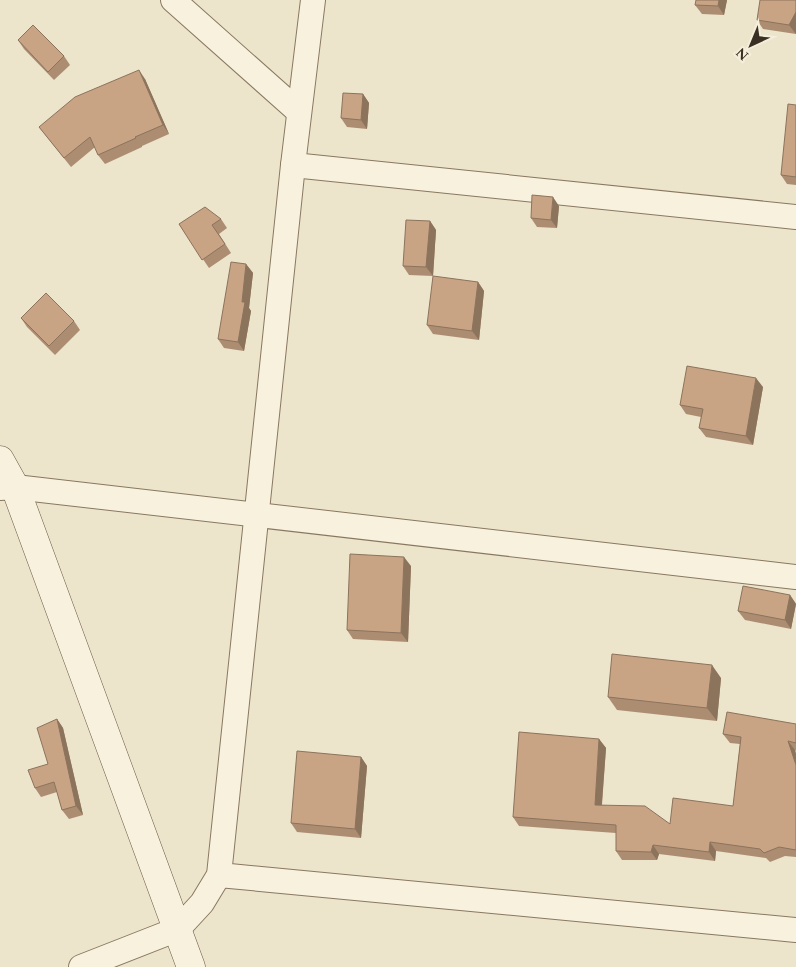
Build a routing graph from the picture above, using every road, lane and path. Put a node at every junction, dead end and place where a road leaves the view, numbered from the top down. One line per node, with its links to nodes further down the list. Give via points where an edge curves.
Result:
1 (173, 0): 3 (street)
2 (313, 0): 3 (street)
3 (299, 112): 4 (street)
4 (293, 165): 5 (street); 8 (street)
5 (796, 217)
6 (0, 460): 7 (street)
7 (7, 487): 8 (street); 11 (street)
8 (256, 514): 9 (street); 10 (street)
9 (796, 577)
10 (220, 875): 11 (street, via 202,903); 12 (street)
11 (178, 929): 13 (street); 14 (street)
12 (796, 930)
13 (81, 967)
14 (191, 967)

